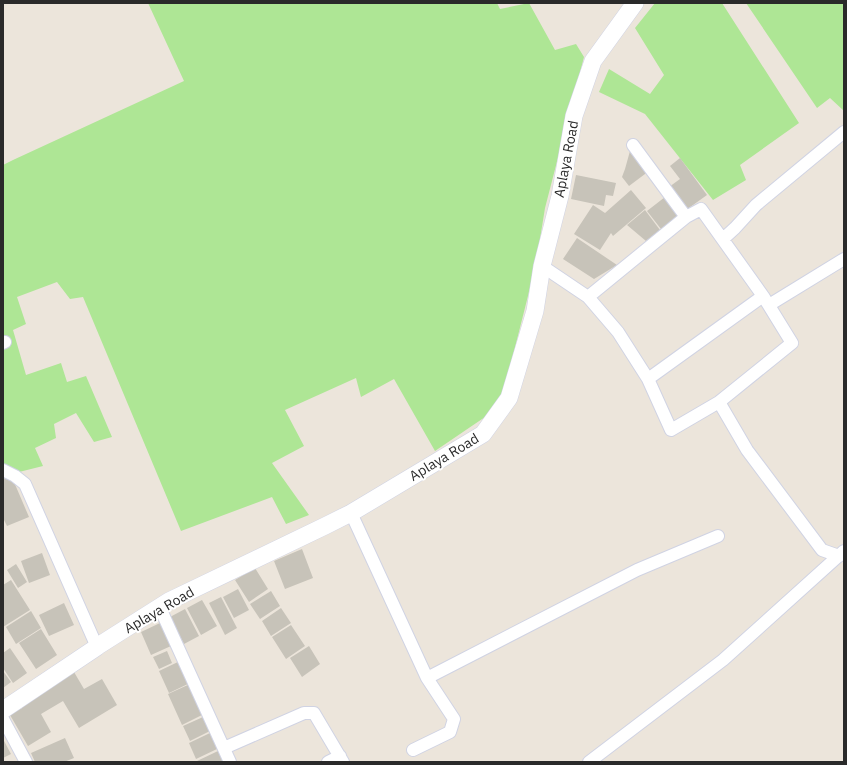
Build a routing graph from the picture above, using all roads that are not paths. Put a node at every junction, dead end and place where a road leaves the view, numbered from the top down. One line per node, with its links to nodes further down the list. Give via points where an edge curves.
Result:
1 (635, 3): 7 (street, Aplaya Road, via 593,61 574,116 560,196)
2 (844, 132): 5 (street, via 756,205)
3 (633, 145): 4 (street)
4 (686, 217): 5 (street, via 701,209); 8 (street)
5 (723, 239): 9 (street)
6 (844, 258): 9 (street)
7 (542, 266): 8 (street); 13 (street, Aplaya Road, via 535,311 509,398 483,434)
8 (588, 297): 10 (street, via 618,332)
9 (766, 301): 10 (street); 11 (street, via 792,343)
10 (648, 379): 11 (street, via 671,430)
11 (719, 402): 15 (street, via 747,450 822,550)
12 (3, 470): 17 (street, via 25,484)
13 (351, 513): 16 (street, Aplaya Road, via 169,601); 18 (street)
14 (718, 536): 18 (street, via 637,570)
15 (842, 554): 27 (street, via 723,660)
16 (160, 608): 17 (street, Aplaya Road); 21 (street)
17 (97, 647): 19 (street, Aplaya Road)
18 (427, 678): 22 (street, via 454,719 450,732)
19 (3, 710)
20 (3, 719): 24 (street)
21 (224, 748): 23 (street, via 304,713 314,713); 25 (street)
22 (413, 750)
23 (342, 759): 26 (street)
24 (26, 762)
25 (230, 762)
26 (328, 762)
27 (589, 762)

